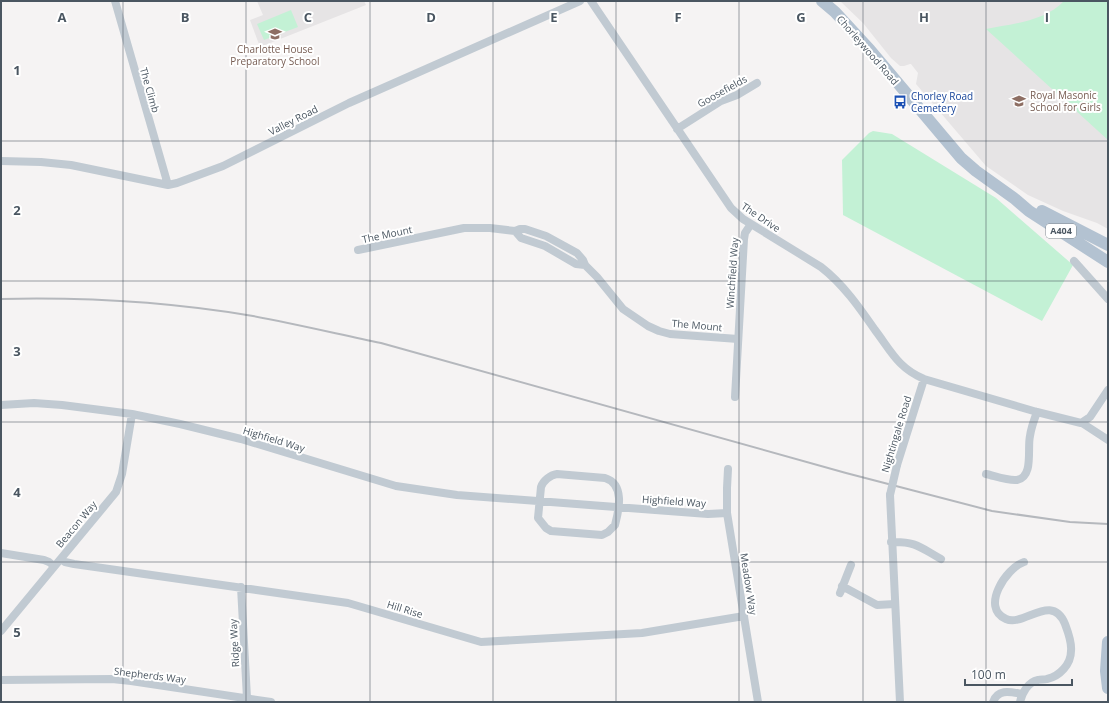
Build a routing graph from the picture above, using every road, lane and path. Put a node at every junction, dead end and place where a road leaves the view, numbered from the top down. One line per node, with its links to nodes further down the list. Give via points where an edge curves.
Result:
1 (115, 1): 8 (street, The Climb)
2 (580, 1): 8 (street, Valley Road, via 349,103 223,166)
3 (591, 1): 6 (street, The Drive)
4 (822, 1): 9 (main road, Chorleywood Road / A404, via 870,50 961,158)
5 (756, 83): 6 (street, Goosefields, via 721,101)
6 (677, 129): 10 (street, The Drive, via 730,208)
7 (1, 161): 8 (street, Valley Road, via 71,165)
8 (168, 185)
9 (1016, 199): 11 (main road, A404); 14 (main road, A404, via 1029,211)
10 (751, 224): 16 (street, Winchfield Way, via 744,239); 17 (street, The Drive, via 830,274 842,285 895,359 914,375)
11 (1108, 245)
12 (358, 250): 16 (street, The Mount, via 464,228 514,231 526,229 546,236 577,254 623,309 654,328 670,334)
13 (1074, 261): 15 (street)
14 (1108, 262)
15 (1108, 299)
16 (738, 339): 19 (street, Winchfield Way)
17 (924, 379): 21 (street); 30 (street, Nightingale Road, bridge, via 890,495)
18 (1108, 390): 23 (street, via 1090,417)
19 (735, 397)
20 (1, 405): 22 (street, Highfield Way, via 34,403)
21 (1036, 412): 23 (street); 26 (street, via 1029,436 1029,463 1023,477 1016,480)
22 (132, 414): 27 (street, Highfield Way, via 241,439 396,486 457,495); 32 (street, Beacon Way, via 122,474 116,492)
23 (1082, 423): 24 (street)
24 (1108, 440)
25 (728, 469): 29 (street, Meadow Way)
26 (986, 474)
27 (539, 502): 28 (street, Highfield Way); 28 (street, via 538,518 551,531 604,534 616,525); 28 (street, via 542,484 554,475 606,478 612,481 618,490)
28 (618, 508): 29 (street, Highfield Way)
29 (728, 513): 39 (street, Meadow Way)
30 (891, 542): 33 (street, via 913,543); 38 (street, Nightingale Road)
31 (1, 553): 36 (street, via 44,560)
32 (61, 558): 36 (street, Beacon Way); 37 (street, Hill Rise, via 74,564)
33 (941, 559)
34 (1024, 562): 45 (street, via 1016,565 1003,580 996,598 997,611 1009,620 1044,610 1055,613 1064,621 1071,650 1070,661 1063,670 1048,679 1034,681)
35 (850, 565): 38 (street, via 841,589 877,605)
36 (54, 566): 40 (street, Beacon Way)
37 (242, 587): 39 (street, Hill Rise, via 348,603 481,642 642,634); 44 (street, Ridge Way)
38 (895, 604): 48 (street, Nightingale Road)
39 (744, 616): 47 (street, Meadow Way)
40 (1, 631)
41 (1108, 642): 43 (main road)
42 (1, 680): 44 (street, Shepherds Way, via 112,679)
43 (1108, 688)
44 (247, 698): 46 (street, Shepherds Way)
45 (1021, 698): 49 (street, via 1003,691)
46 (272, 702)
47 (758, 702)
48 (900, 702)
49 (993, 702)

